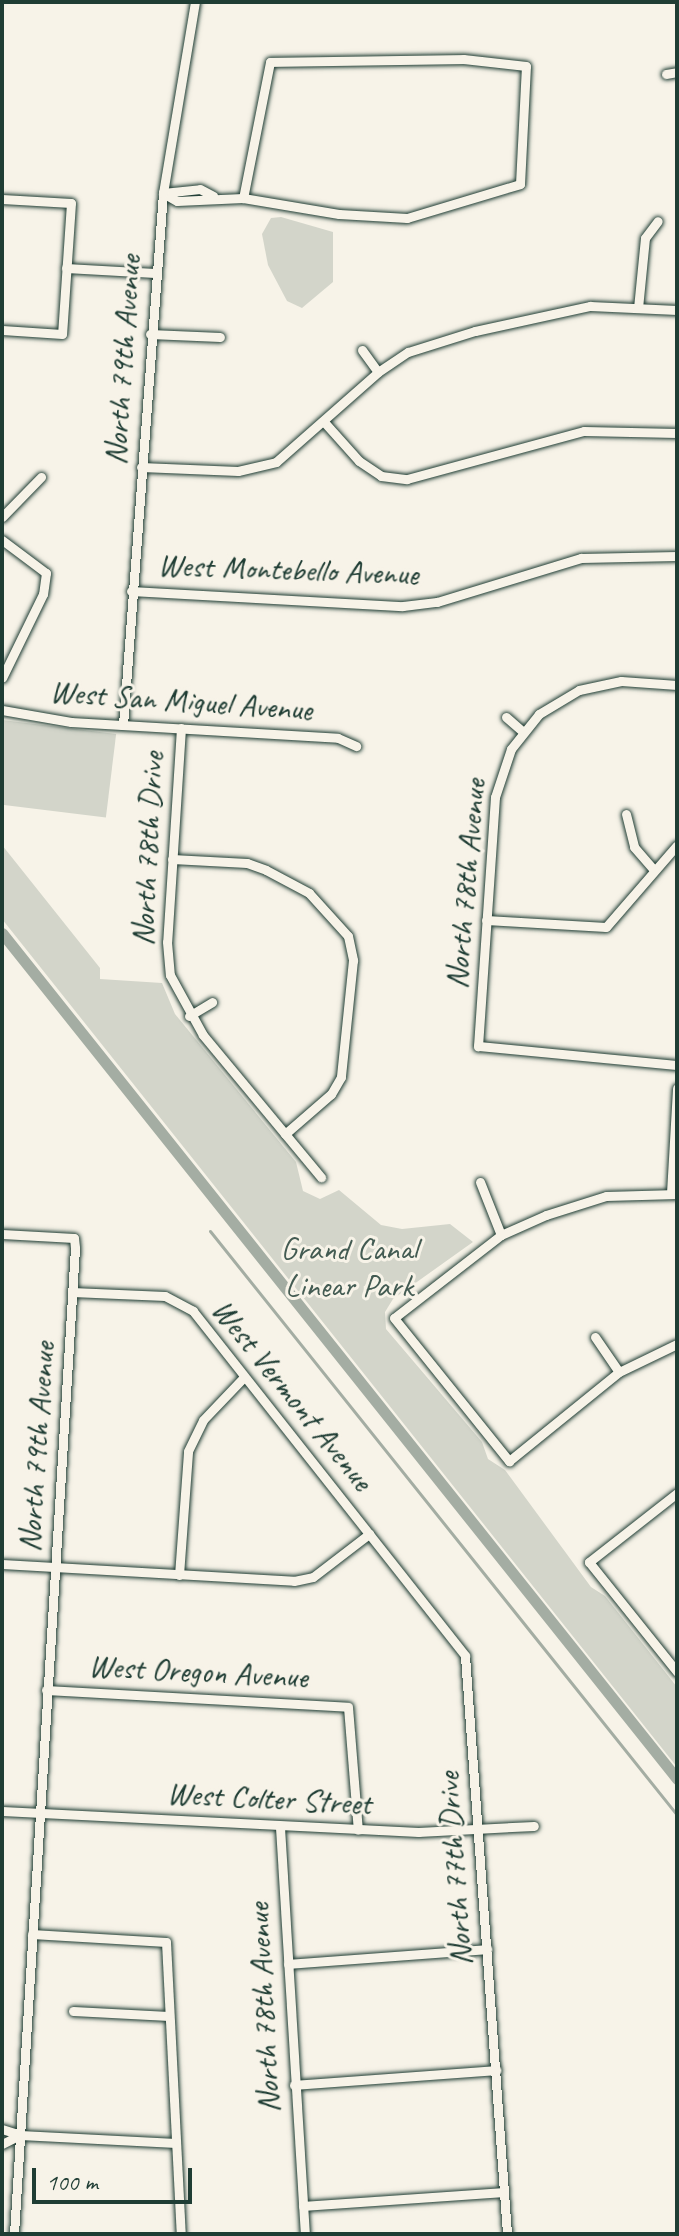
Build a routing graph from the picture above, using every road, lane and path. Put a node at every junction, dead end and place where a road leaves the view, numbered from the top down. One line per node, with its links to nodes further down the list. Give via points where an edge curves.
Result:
1 (195, 2): 4 (street, North 79th Avenue)
2 (677, 72): 3 (street)
3 (666, 74)
4 (163, 193): 5 (street, via 200,189 213,196); 9 (street, North 79th Avenue)
5 (243, 198): 5 (street, via 270,62 463,59 526,66 520,184 407,218 339,214)
6 (2, 199): 8 (street, via 71,203)
7 (658, 221): 10 (street, via 645,238)
8 (66, 268): 9 (street); 12 (street, via 62,334)
9 (155, 273): 13 (street, North 79th Avenue)
10 (638, 308): 11 (street); 16 (street, via 553,311 423,347)
11 (677, 310)
12 (2, 330)
13 (150, 334): 14 (street); 19 (street, North 79th Avenue)
14 (220, 337)
15 (362, 350): 16 (street)
16 (378, 372): 17 (street)
17 (325, 423): 18 (street, via 359,461 381,476 407,479 584,431); 19 (street, via 276,462 257,468)
18 (677, 433)
19 (141, 467): 24 (street, North 79th Avenue)
20 (41, 477): 21 (street)
21 (2, 517)
22 (2, 540): 25 (street, via 46,573 43,594)
23 (677, 556): 24 (street, West Montebello Avenue, via 581,558 437,602 403,606)
24 (131, 591): 29 (street, North 79th Avenue)
25 (2, 678)
26 (677, 685): 31 (street, via 598,684 558,701)
27 (2, 710): 29 (street, West San Miguel Avenue)
28 (506, 717): 31 (street)
29 (123, 725): 30 (street, West San Miguel Avenue)
30 (181, 728): 32 (street, West San Miguel Avenue, via 338,738); 35 (street, North 78th Drive)
31 (523, 732): 37 (street, North 78th Avenue, via 511,749 495,797)
32 (356, 746)
33 (626, 814): 36 (street, via 634,847)
34 (677, 845): 36 (street)
35 (172, 859): 39 (street, North 78th Drive, via 167,959); 42 (street, via 247,863 266,870 309,893 348,936 353,960 341,1077 331,1094)
36 (654, 870): 37 (street, via 606,927)
37 (486, 920): 40 (street, North 78th Avenue, via 478,1046)
38 (212, 1002): 39 (street)
39 (189, 1016): 42 (street, North 78th Drive)
40 (677, 1065)
41 (677, 1088): 45 (street)
42 (285, 1134): 43 (street, North 78th Drive)
43 (321, 1177)
44 (480, 1182): 47 (street)
45 (674, 1193): 47 (street, via 606,1196)
46 (2, 1234): 48 (street, North 79th Avenue, via 74,1238)
47 (501, 1235): 51 (street, via 394,1318 509,1461)
48 (72, 1292): 52 (street, West Vermont Avenue, via 176,1299 193,1311); 56 (street, North 79th Avenue)
49 (595, 1337): 51 (street)
50 (677, 1344): 51 (street)
51 (619, 1372)
52 (244, 1377): 54 (street, West Vermont Avenue); 57 (street, via 203,1420 188,1451)
53 (677, 1493): 58 (street, via 589,1562)
54 (369, 1534): 57 (street, via 304,1580); 65 (street, North 77th Drive, via 465,1656)
55 (2, 1564): 56 (street)
56 (55, 1567): 57 (street); 59 (street, North 79th Avenue)
57 (179, 1575)
58 (677, 1672)
59 (46, 1690): 61 (street, North 79th Avenue); 64 (street, West Oregon Avenue, via 348,1707)
60 (2, 1811): 61 (street, West Colter Street)
61 (38, 1813): 63 (street, West Colter Street); 66 (street, North 79th Avenue)
62 (534, 1826): 65 (street, West Colter Street)
63 (280, 1827): 64 (street, West Colter Street); 68 (street, North 78th Avenue)
64 (358, 1830): 65 (street, West Colter Street)
65 (478, 1831): 67 (street, North 77th Drive)
66 (32, 1934): 70 (street, via 166,1942); 74 (street, North 79th Avenue)
67 (487, 1949): 68 (street); 71 (street, North 77th Drive)
68 (288, 1964): 72 (street, North 78th Avenue)
69 (73, 2011): 70 (street)
70 (169, 2016): 75 (street)
71 (496, 2070): 72 (street); 77 (street, North 77th Drive)
72 (294, 2085): 78 (street, North 78th Avenue)
73 (2, 2129): 74 (street)
74 (20, 2135): 75 (street); 76 (street); 79 (street, North 79th Avenue)
75 (176, 2143): 80 (street)
76 (2, 2144)
77 (504, 2192): 78 (street); 82 (street, North 77th Drive)
78 (303, 2206): 81 (street, North 78th Avenue)
79 (14, 2234)
80 (181, 2234)
81 (305, 2234)
82 (507, 2234)

